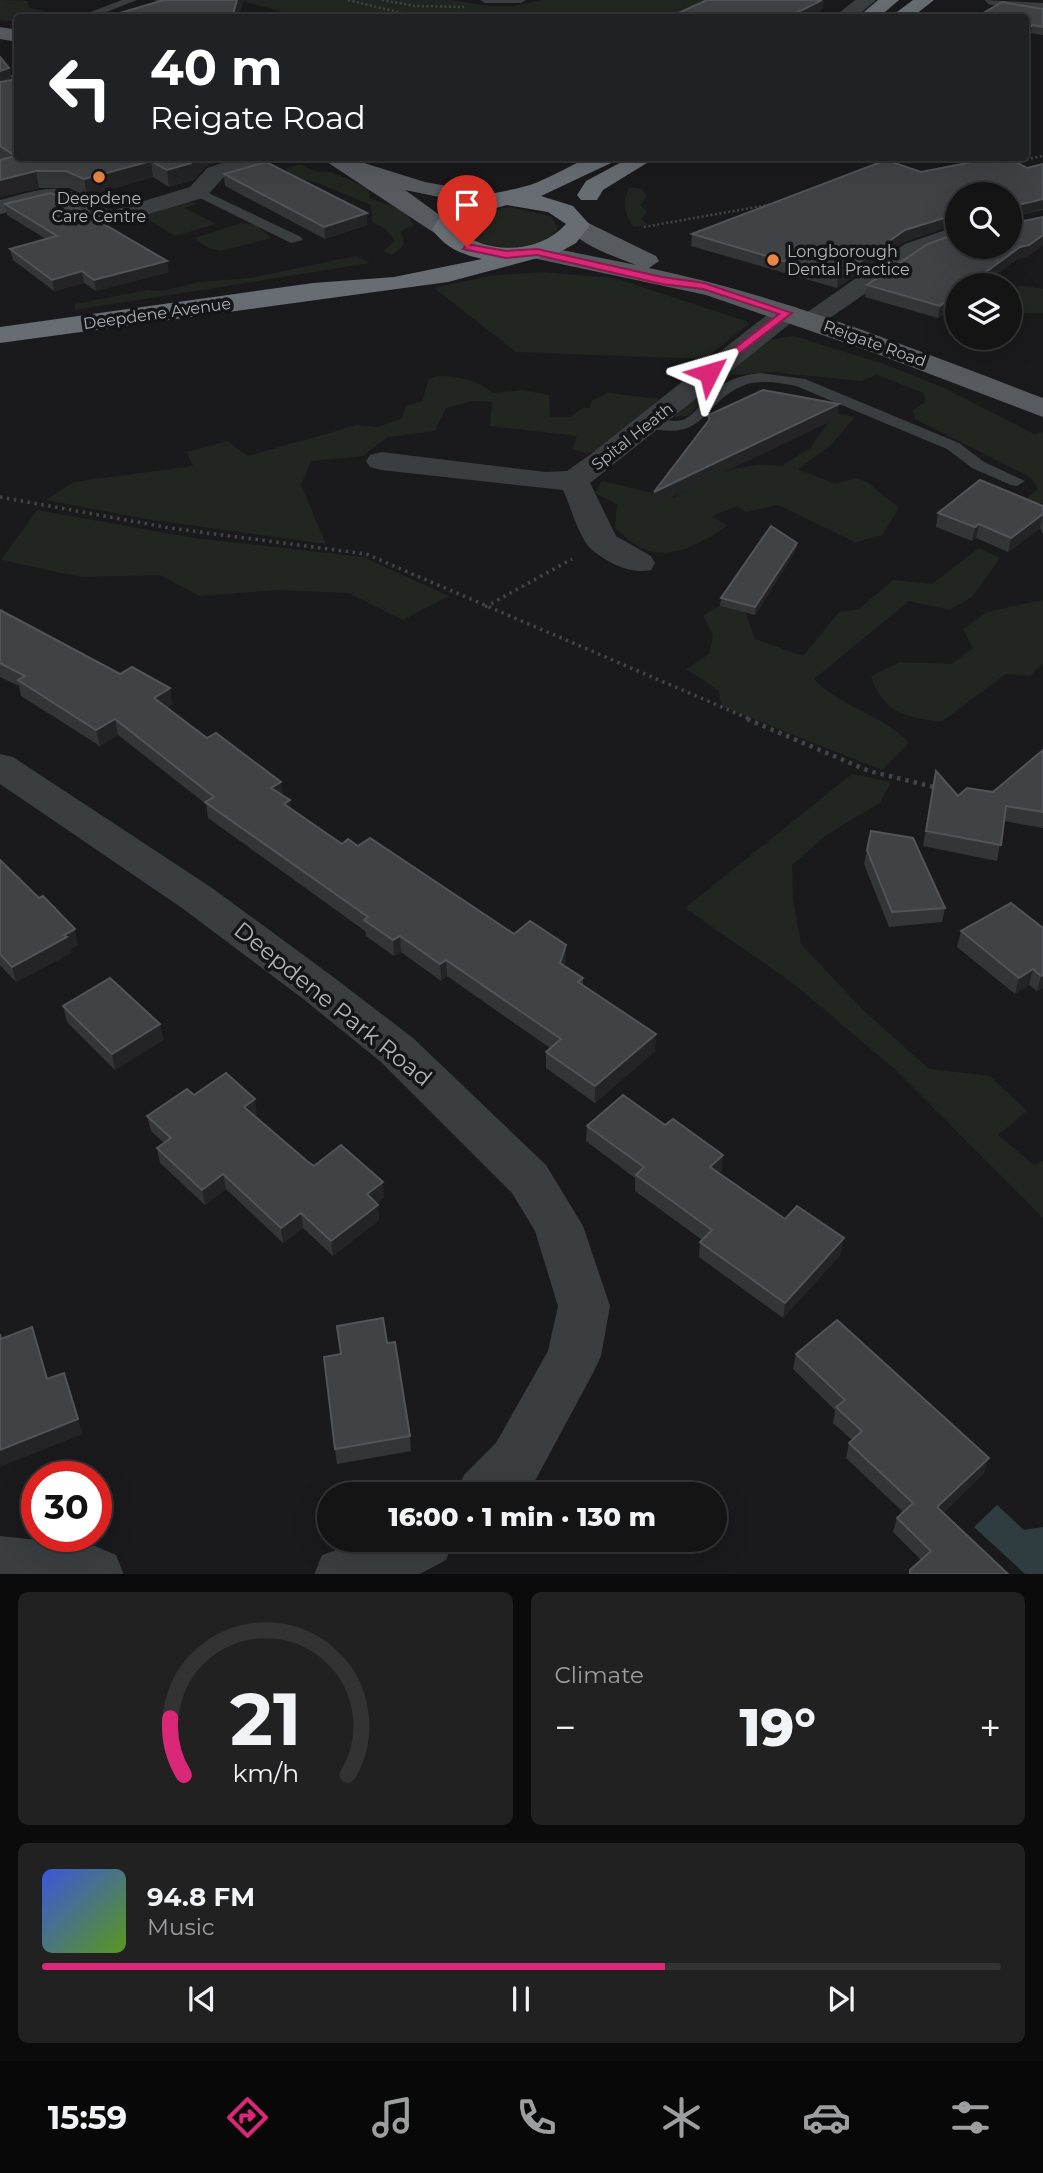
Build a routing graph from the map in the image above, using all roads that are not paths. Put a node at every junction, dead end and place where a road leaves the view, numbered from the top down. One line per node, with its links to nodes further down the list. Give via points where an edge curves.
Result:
1 (132, 0): 11 (lane)
2 (158, 0): 3 (lane)
3 (168, 0)
4 (485, 0): 5 (lane)
5 (521, 0)
6 (867, 0): 12 (street)
7 (890, 0): 13 (highway)
8 (925, 0): 14 (highway)
9 (994, 0): 10 (street)
10 (1043, 9)
11 (92, 14)
12 (848, 14)
13 (871, 14)
14 (904, 14)
15 (249, 161): 20 (street, via 215,173)
16 (338, 161): 19 (main road)
17 (591, 161): 21 (highway, via 545,187)
18 (639, 161): 23 (highway, via 594,186)
19 (358, 170): 21 (main road, via 432,191); 24 (main road, via 415,206)
20 (198, 192): 22 (street, via 107,218 54,194); 26 (lane)
21 (500, 200): 23 (highway, via 548,205); 24 (highway, via 456,212 447,219)
22 (0, 207)
23 (576, 221): 27 (highway, via 567,240); 28 (main road, Reigate Road, via 604,242)
24 (447, 233): 27 (highway, via 488,253); 29 (highway, via 440,251 418,264)
25 (945, 237): 30 (street, Spital Heath, via 914,248)
26 (296, 240)
27 (532, 253): 28 (main road, Reigate Road); 29 (highway, via 424,278)
28 (704, 286): 30 (main road, Reigate Road)
29 (313, 291): 31 (highway, Deepdene Avenue)
30 (798, 316): 32 (main road, Reigate Road); 33 (street, Spital Heath, via 729,356)
31 (0, 335)
32 (1043, 408)
33 (650, 424): 35 (street, Spital Heath); 36 (lane, via 670,428 692,423 735,383 776,377 800,382 953,446 978,465)
34 (381, 460): 35 (street, Spital Heath, via 547,481)
35 (574, 480): 37 (street, Spital Heath, via 603,542)
36 (1017, 481)
37 (639, 563)
38 (0, 766): 39 (street, Deepdene Park Road, via 197,898 327,995 397,1050 529,1179 558,1226 584,1306 573,1356 516,1461)
39 (496, 1482)
40 (402, 1552): 43 (street, via 367,1570)
41 (0, 1565): 42 (street)
42 (95, 1574)
43 (343, 1574)

